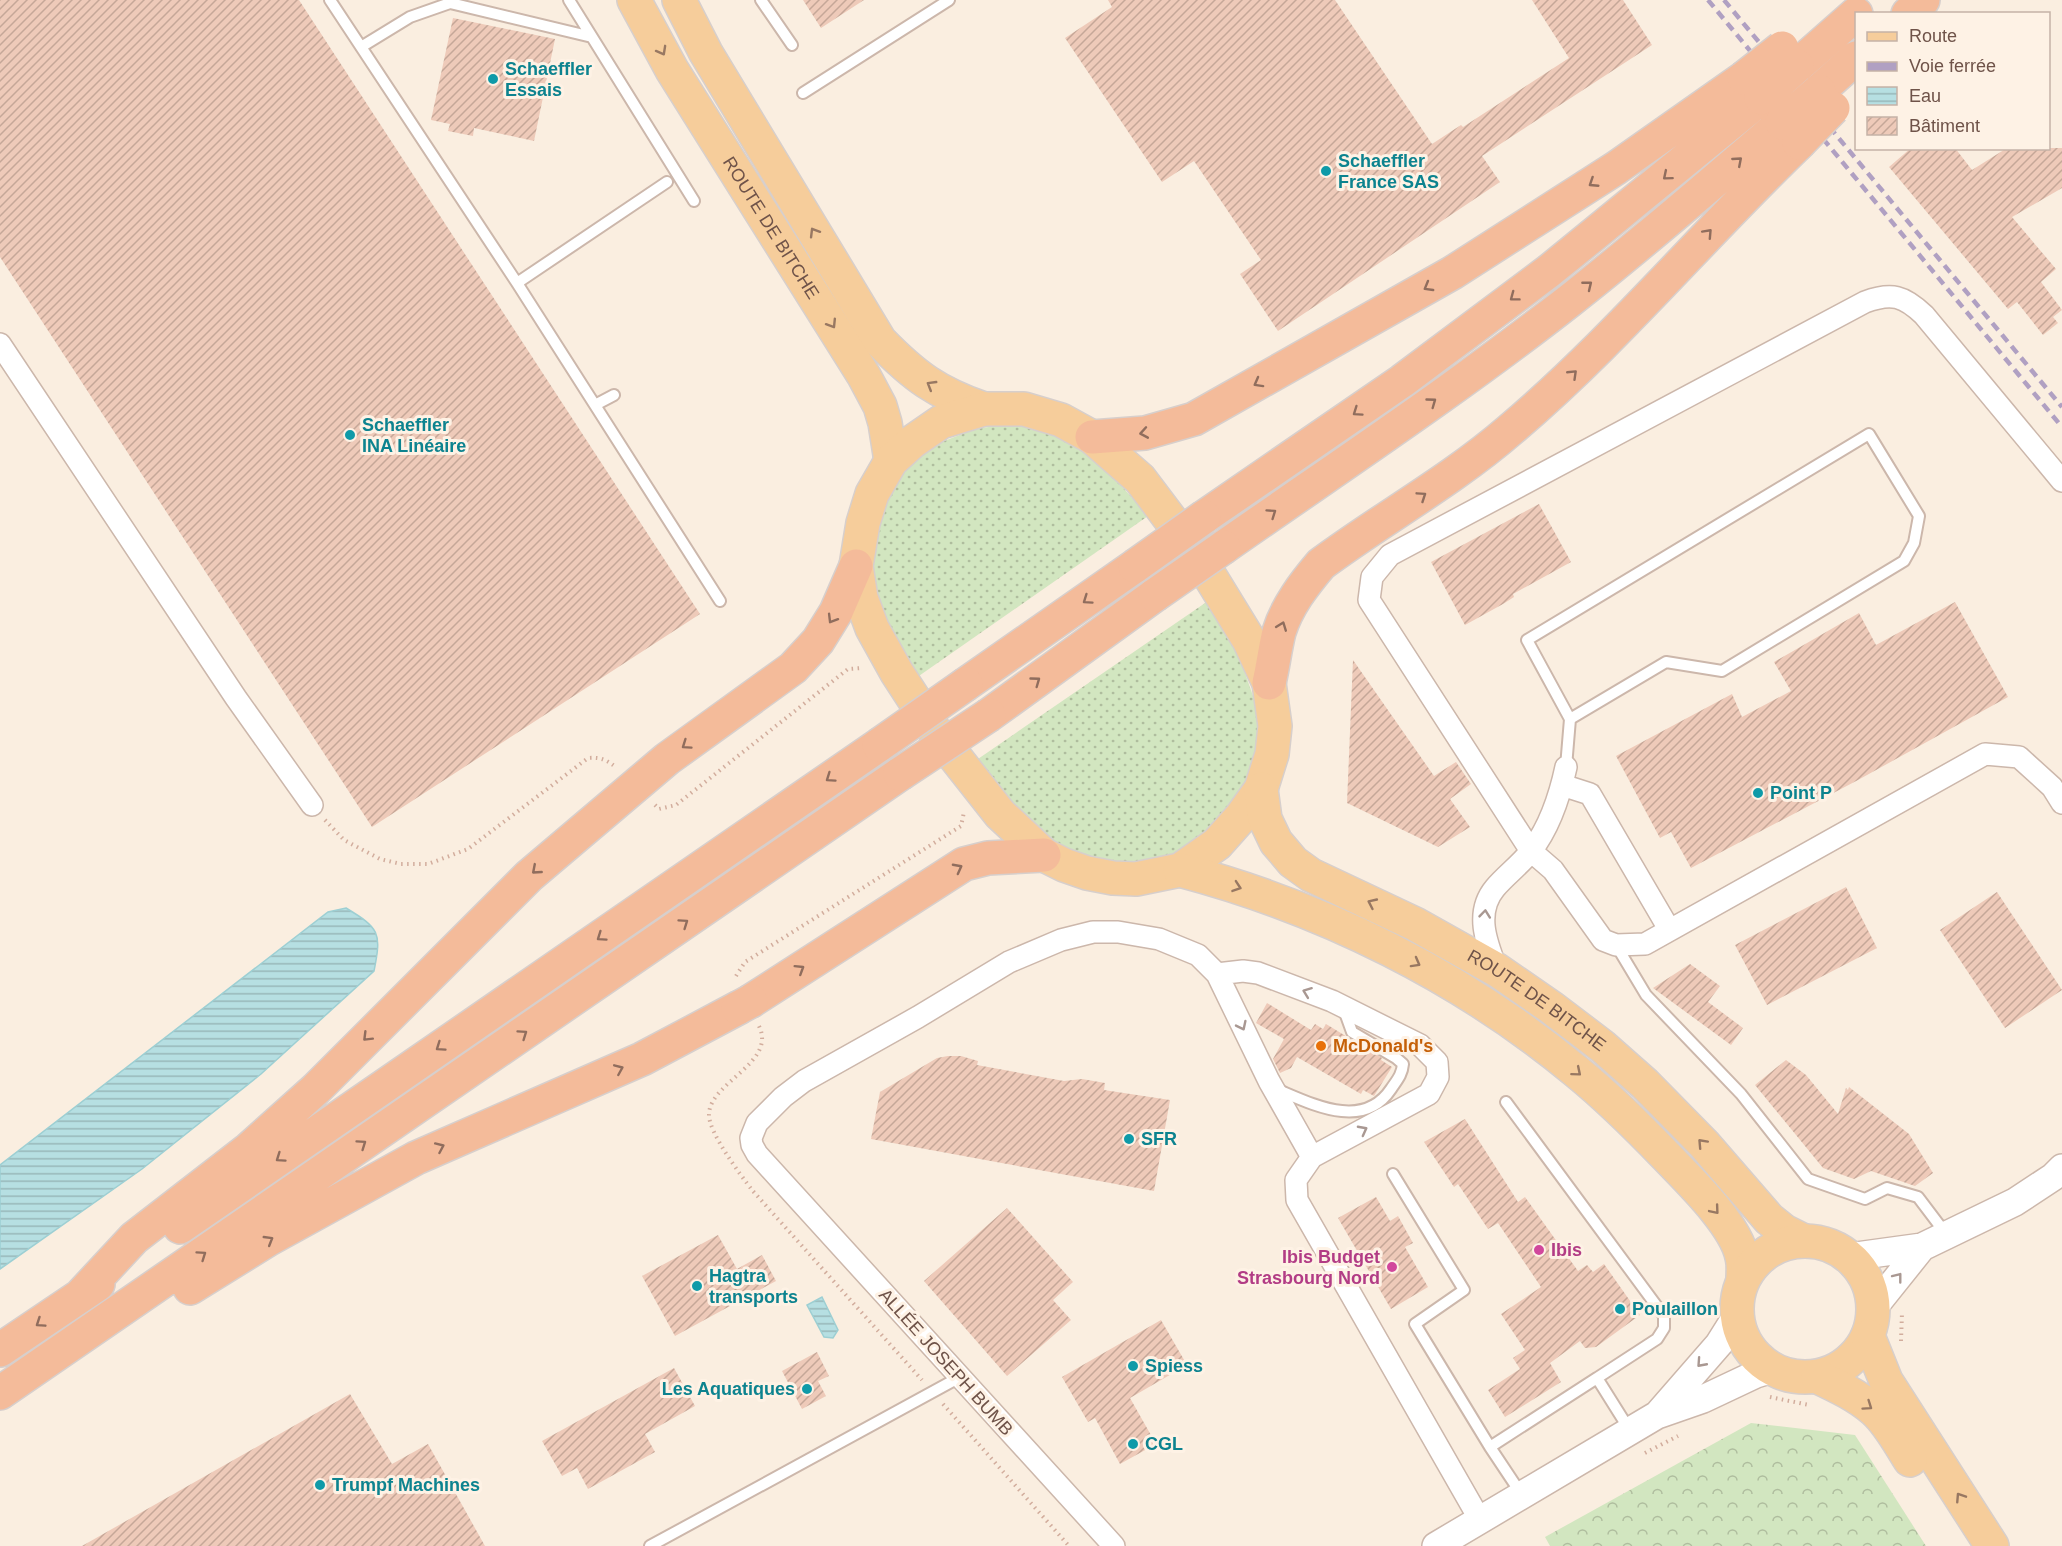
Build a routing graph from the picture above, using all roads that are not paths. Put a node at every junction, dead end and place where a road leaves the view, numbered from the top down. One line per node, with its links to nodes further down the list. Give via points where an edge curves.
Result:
1 (330, 0): 14 (lane)
2 (569, 0): 12 (lane)
3 (634, 0): 27 (main road, ROUTE DE BITCHE, one-way to 27, via 672,70 864,376 880,406)
4 (679, 0): 25 (main road, ROUTE DE BITCHE, one-way to 4, via 926,383 880,341 706,53)
5 (761, 0): 13 (lane)
6 (949, 0): 17 (lane)
7 (1872, 0): 9 (highway)
8 (1923, 0): 10 (highway)
9 (1859, 12)
10 (1910, 12)
11 (1855, 16): 16 (highway, bridge, via 1830,38 1790,57)
12 (592, 38): 14 (lane, via 450,3 411,17); 20 (lane)
13 (792, 45)
14 (361, 47): 21 (lane)
15 (1838, 82): 18 (highway, bridge)
16 (1753, 88): 26 (highway, one-way to 26, via 1616,168 1452,273 1194,419 1145,433); 55 (highway, one-way to 55, bridge, via 1644,196 1402,381)
17 (803, 93)
18 (1790, 133): 31 (highway, one-way to 18, via 1280,631 1305,583 1321,564 1448,478 1558,388 1748,191); 60 (highway, one-way to 18, bridge, via 988,715 1420,411)
19 (667, 182): 21 (lane)
20 (694, 201)
21 (517, 283): 24 (lane)
22 (0, 344): 36 (street)
23 (614, 395): 24 (lane)
24 (595, 405): 30 (lane)
25 (984, 409): 26 (main road, via 1024,409 1061,420); 27 (main road, via 941,422)
26 (1092, 437): 31 (main road, via 1140,479 1195,552 1249,640)
27 (891, 461): 29 (main road, via 872,494)
28 (2062, 481): 37 (street, via 1924,315 1903,299 1881,297 1390,555 1372,577 1369,600)
29 (856, 566): 38 (main road, via 861,598 872,628 936,733 1000,814); 55 (highway, one-way to 55, via 836,612 818,641 793,668 667,759 529,876 316,1089 249,1149 134,1238)
30 (720, 602)
31 (1269, 683): 34 (main road, via 1275,726 1272,754)
32 (1570, 719): 32 (lane, via 1527,640 1869,434 1919,516 1914,543 1904,561 1722,670 1666,662); 33 (lane)
33 (1564, 776): 37 (street); 40 (street, via 1590,794)
34 (1261, 789): 39 (main road, via 1217,844); 42 (main road, ROUTE DE BITCHE, one-way to 34, via 1415,924 1311,875 1293,862 1276,842 1265,819)
35 (2062, 803): 40 (street, via 2052,787 2019,757 1985,754)
36 (312, 805)
37 (1531, 851): 41 (street, via 1553,870 1603,940); 42 (street, one-way to 37, via 1486,939 1483,914 1494,889)
38 (1044, 855): 39 (main road, via 1064,866 1113,878 1137,879); 60 (highway, one-way to 38, via 147,1314 269,1239 416,1158 642,1059 745,1003 964,864 988,858)
39 (1180, 870): 54 (main road, ROUTE DE BITCHE, one-way to 54, via 1255,893 1375,942 1450,983 1530,1036 1578,1072 1641,1130 1706,1200 1737,1242)
40 (1669, 929): 41 (street, via 1645,944)
41 (1616, 945): 50 (lane, via 1646,995 1741,1094 1808,1179 1865,1199 1887,1188 1918,1197)
42 (1497, 970): 51 (main road, ROUTE DE BITCHE, one-way to 42, via 1769,1220 1704,1144 1645,1084 1569,1021)
43 (1217, 974): 44 (street, one-way to 43, via 1258,973); 45 (street, one-way to 45); 61 (street, ALLÉE JOSEPH BUMB, via 1198,955 1159,939 1093,932 1061,940 1009,962 804,1081 757,1123 751,1138 757,1154)
44 (1343, 1007): 45 (lane, via 1352,1032 1402,1064 1402,1074 1386,1097 1376,1106 1353,1112 1319,1108); 47 (street, one-way to 44, via 1429,1094 1438,1077 1437,1062 1420,1045)
45 (1273, 1088): 47 (street)
46 (1506, 1102): 63 (lane, via 1664,1316 1664,1328 1657,1338)
47 (1311, 1157): 69 (street, via 1296,1180 1297,1200)
48 (1393, 1174): 67 (lane, via 1464,1290 1414,1324)
49 (2059, 1177): 50 (street)
50 (1946, 1235): 52 (street)
51 (1804, 1241): 53 (main road, via 1820,1242); 54 (main road, via 1774,1248 1751,1266)
52 (1922, 1247): 53 (street); 57 (street, one-way to 52)
53 (1849, 1257): 57 (main road, via 1870,1288)
54 (1743, 1279): 56 (main road)
55 (81, 1295): 58 (highway, one-way to 58)
56 (1736, 1317): 59 (main road, via 1742,1338 1755,1356); 65 (street, one-way to 65, via 1719,1344)
57 (1871, 1322): 62 (main road, via 1856,1355 1839,1369); 74 (main road, one-way to 57, via 1886,1381)
58 (0, 1350)
59 (1772, 1369): 62 (main road, via 1794,1377); 65 (street)
60 (32, 1371): 64 (highway)
61 (960, 1377): 70 (lane); 71 (street, ALLÉE JOSEPH BUMB)
62 (1818, 1377): 73 (main road, one-way to 73, via 1875,1410)
63 (1597, 1378): 66 (lane); 67 (lane)
64 (0, 1393)
65 (1657, 1415): 66 (street)
66 (1631, 1432): 68 (street)
67 (1490, 1447): 68 (lane)
68 (1522, 1495): 69 (street)
69 (1480, 1520): 72 (street)
70 (650, 1546)
71 (1114, 1546)
72 (1436, 1546)
73 (1967, 1546)
74 (1992, 1546)

